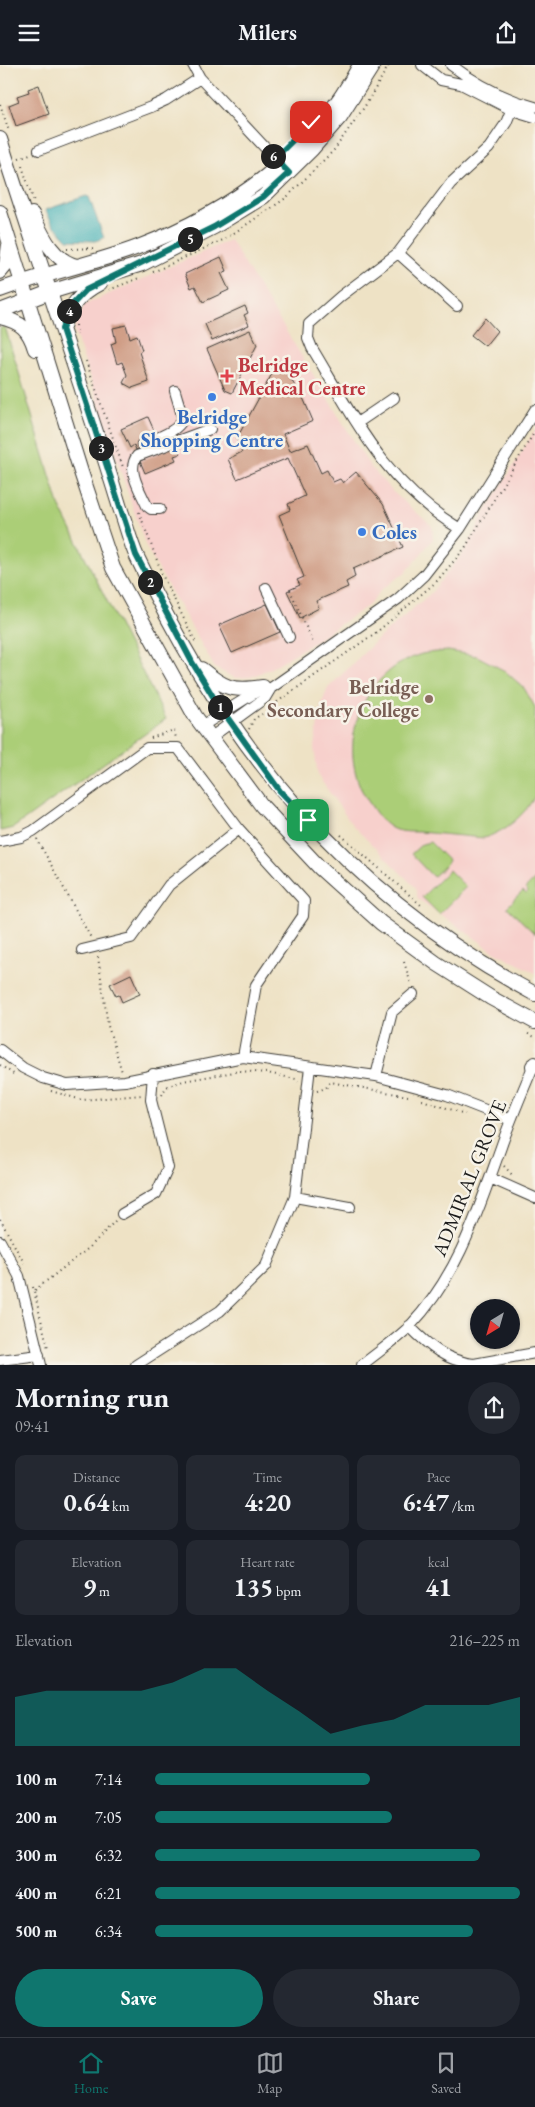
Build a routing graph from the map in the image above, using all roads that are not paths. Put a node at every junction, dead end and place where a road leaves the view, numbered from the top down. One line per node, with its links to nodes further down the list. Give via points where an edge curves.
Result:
1 (193, 65): 6 (street)
2 (360, 65): 13 (main road, via 343,95)
3 (373, 65): 13 (main road, via 340,117)
4 (422, 65): 7 (street, via 441,80 461,84)
5 (451, 65): 7 (street)
6 (200, 78): 11 (street, via 151,107); 13 (street)
7 (514, 106): 8 (street); 9 (street); 18 (street, via 490,148 451,183)
8 (535, 107)
9 (535, 117)
10 (5, 135): 12 (main road)
11 (39, 150)
12 (12, 157): 20 (main road, via 41,234 58,257 69,265); 22 (main road)
13 (285, 169): 16 (main road, via 228,203); 17 (main road, via 263,197)
14 (0, 212): 15 (main road)
15 (9, 239): 21 (main road, via 6,265); 23 (main road)
16 (138, 247): 17 (main road, via 157,244); 20 (main road)
17 (168, 249): 19 (main road)
18 (398, 253): 27 (street); 34 (street, via 309,324 308,337 312,348)
19 (142, 264): 25 (main road); 30 (main road, via 86,290 72,305)
20 (77, 266): 22 (main road)
21 (0, 272)
22 (45, 276): 23 (main road); 25 (main road)
23 (22, 282): 24 (main road); 26 (main road)
24 (0, 290)
25 (50, 292): 26 (main road); 30 (main road)
26 (28, 300): 28 (main road); 37 (main road)
27 (457, 306)
28 (0, 311)
29 (0, 317): 37 (main road, via 18,322 30,335 59,425)
30 (62, 329): 42 (main road, via 136,555)
31 (176, 391): 36 (street, via 181,424)
32 (394, 399): 34 (street)
33 (535, 410): 39 (street)
34 (357, 423): 39 (street, via 401,484)
35 (210, 429): 38 (street, via 137,456 132,462 132,471 147,506)
36 (142, 444)
37 (80, 472): 45 (main road, via 113,567)
38 (160, 509)
39 (460, 529): 43 (street, via 436,563 398,599)
40 (266, 588): 41 (street)
41 (289, 637)
42 (192, 662): 43 (main road, via 222,686 245,690); 44 (main road)
43 (267, 688): 44 (street); 44 (street, via 265,698)
44 (232, 718): 45 (street); 46 (street); 51 (main road, via 280,791 362,874 450,943)
45 (202, 726): 46 (main road)
46 (210, 738): 52 (main road, via 269,813 320,868 381,923)
47 (239, 829): 48 (street, via 178,748 147,748 33,831); 49 (street, via 169,885 131,938); 54 (street, via 304,901 303,916 256,985)
48 (0, 841)
49 (82, 951)
50 (413, 994): 58 (street, via 392,1012)
51 (535, 994)
52 (532, 1028)
53 (0, 1051): 57 (street, via 43,1078 67,1085 125,1081)
54 (243, 1057): 56 (street); 57 (street)
55 (534, 1064): 59 (street, ADMIRAL GROVE)
56 (310, 1067): 58 (street); 61 (street)
57 (153, 1074): 64 (street, via 152,1101 168,1168 156,1194)
58 (376, 1076): 59 (street, via 446,1095)
59 (511, 1119): 60 (street, ADMIRAL GROVE)
60 (490, 1178): 62 (street); 66 (street, ADMIRAL GROVE, via 452,1269)
61 (295, 1197): 63 (street); 70 (street, via 266,1266 220,1311)
62 (535, 1197)
63 (350, 1207)
64 (122, 1214)
65 (0, 1241): 69 (street, via 19,1276)
66 (410, 1326): 67 (street, via 436,1352 464,1363); 71 (street, ADMIRAL GROVE)
67 (535, 1353)
68 (0, 1360): 69 (street)
69 (40, 1360)
70 (136, 1365)
71 (362, 1365)

